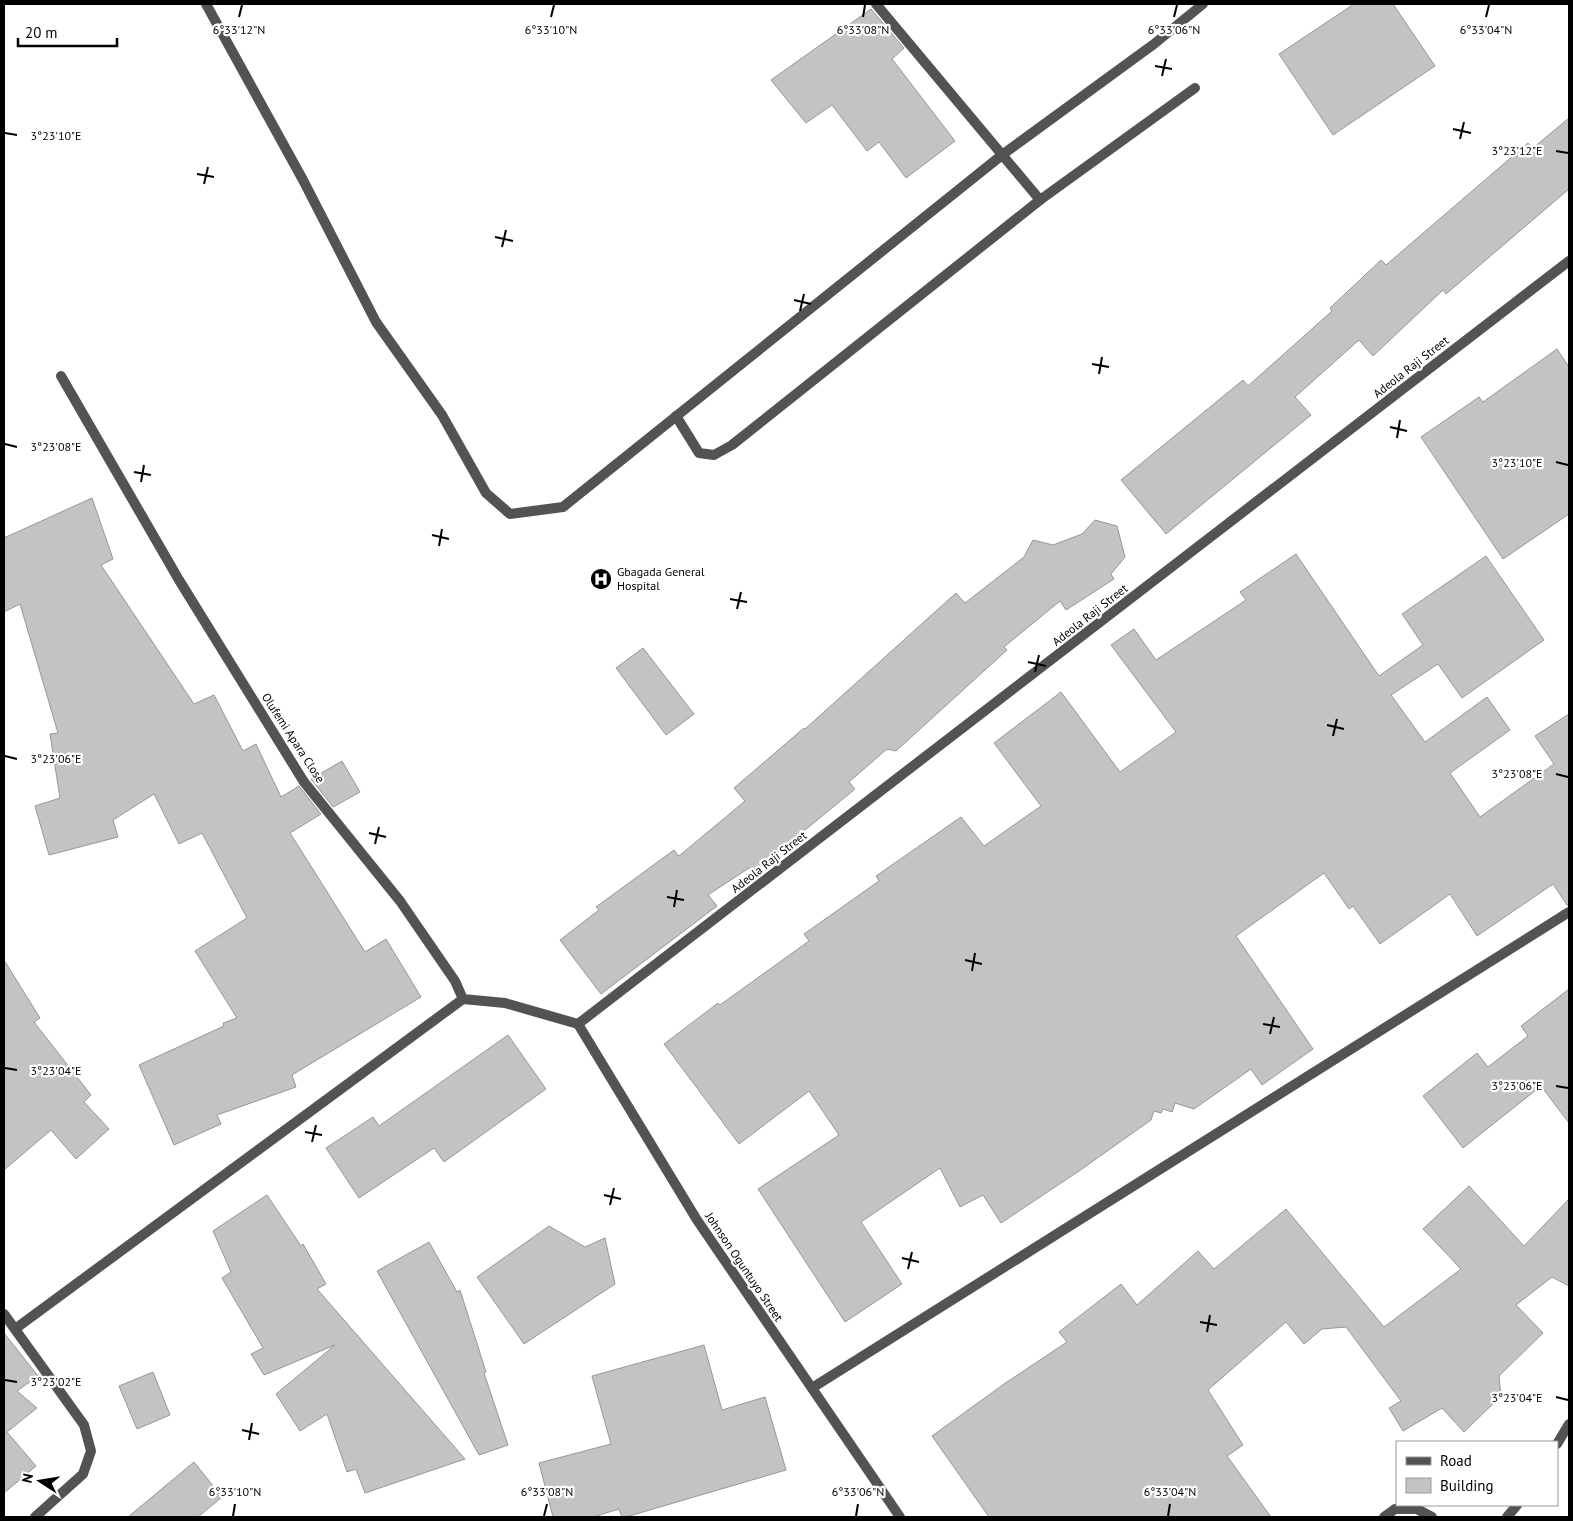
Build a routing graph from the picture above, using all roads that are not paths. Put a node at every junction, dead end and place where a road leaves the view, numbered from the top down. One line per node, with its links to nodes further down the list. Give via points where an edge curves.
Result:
1 (206, 4): 9 (street, via 303,180 376,322 442,415 486,493 510,514 563,507)
2 (876, 4): 5 (street)
3 (1203, 4): 5 (street, via 1154,44)
4 (1195, 88): 6 (street)
5 (1002, 155): 6 (street); 9 (street)
6 (1040, 200): 9 (street, via 726,448 714,455 699,453)
7 (1569, 261): 12 (street, Adeola Raji Street)
8 (61, 376): 11 (street, Olufemi Apara Close, via 179,580 304,782 400,901)
9 (676, 416)
10 (1569, 912): 15 (street)
11 (463, 999): 12 (street, via 505,1003); 14 (street)
12 (578, 1024): 15 (street, Johnson Oguntuyo Street, via 697,1220)
13 (4, 1314): 14 (street)
14 (15, 1329): 19 (street, via 84,1425 91,1451 83,1474)
15 (812, 1388): 20 (street, Johnson Oguntuyo Street)
16 (1569, 1424): 17 (street)
17 (1558, 1442)
18 (1516, 1506): 23 (street)
19 (35, 1517)
20 (900, 1517)
21 (1384, 1517): 22 (street, via 1395,1509 1416,1509)
22 (1432, 1517)
23 (1507, 1517)

